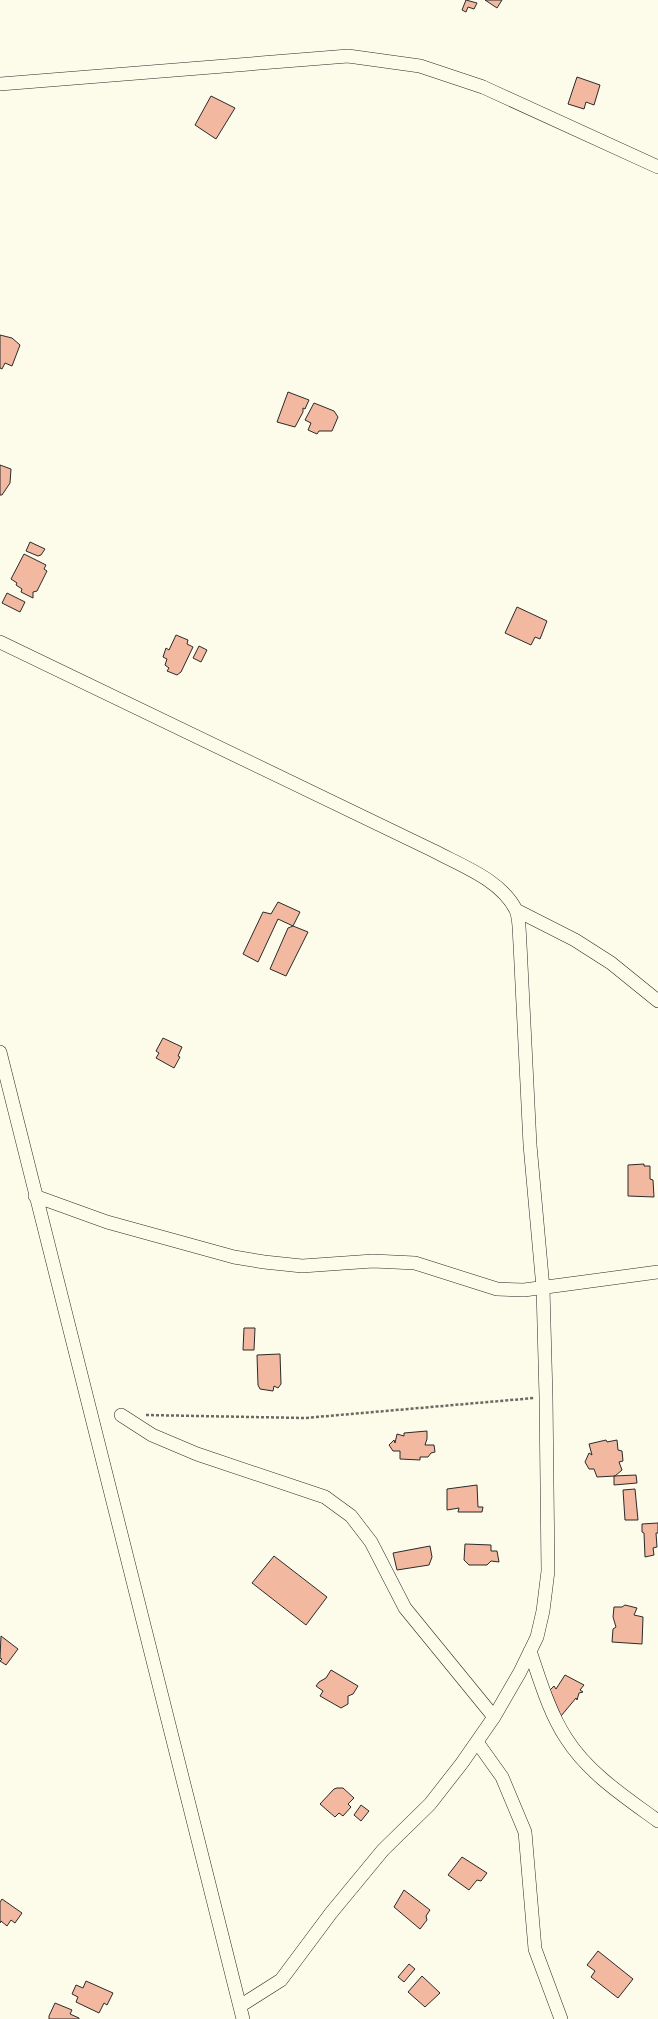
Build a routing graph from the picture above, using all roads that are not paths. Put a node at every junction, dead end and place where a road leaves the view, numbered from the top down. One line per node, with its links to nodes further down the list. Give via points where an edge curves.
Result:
1 (0, 84): 2 (street, via 348,56 420,66 483,87)
2 (658, 167)
3 (0, 642): 4 (street, via 434,851 487,880 509,899)
4 (516, 910): 5 (street, via 575,940 611,963); 9 (street, via 530,1145)
5 (658, 1001)
6 (0, 1052): 7 (street)
7 (35, 1196): 9 (street, via 107,1222 234,1257 302,1266 373,1261 415,1264 496,1288); 15 (street)
8 (658, 1272): 9 (street)
9 (543, 1288): 11 (street, via 548,1571 543,1611 537,1637)
10 (121, 1415): 12 (street, via 152,1435 197,1454 325,1497 351,1516 371,1542 405,1608)
11 (530, 1651): 12 (street); 14 (street, via 548,1700 566,1738 598,1776)
12 (494, 1717): 13 (street)
13 (476, 1742): 15 (street, via 430,1804 383,1850 331,1913 281,1980); 16 (street, via 502,1777 525,1832 535,1949)
14 (658, 1821)
15 (241, 2013)
16 (560, 2019)

